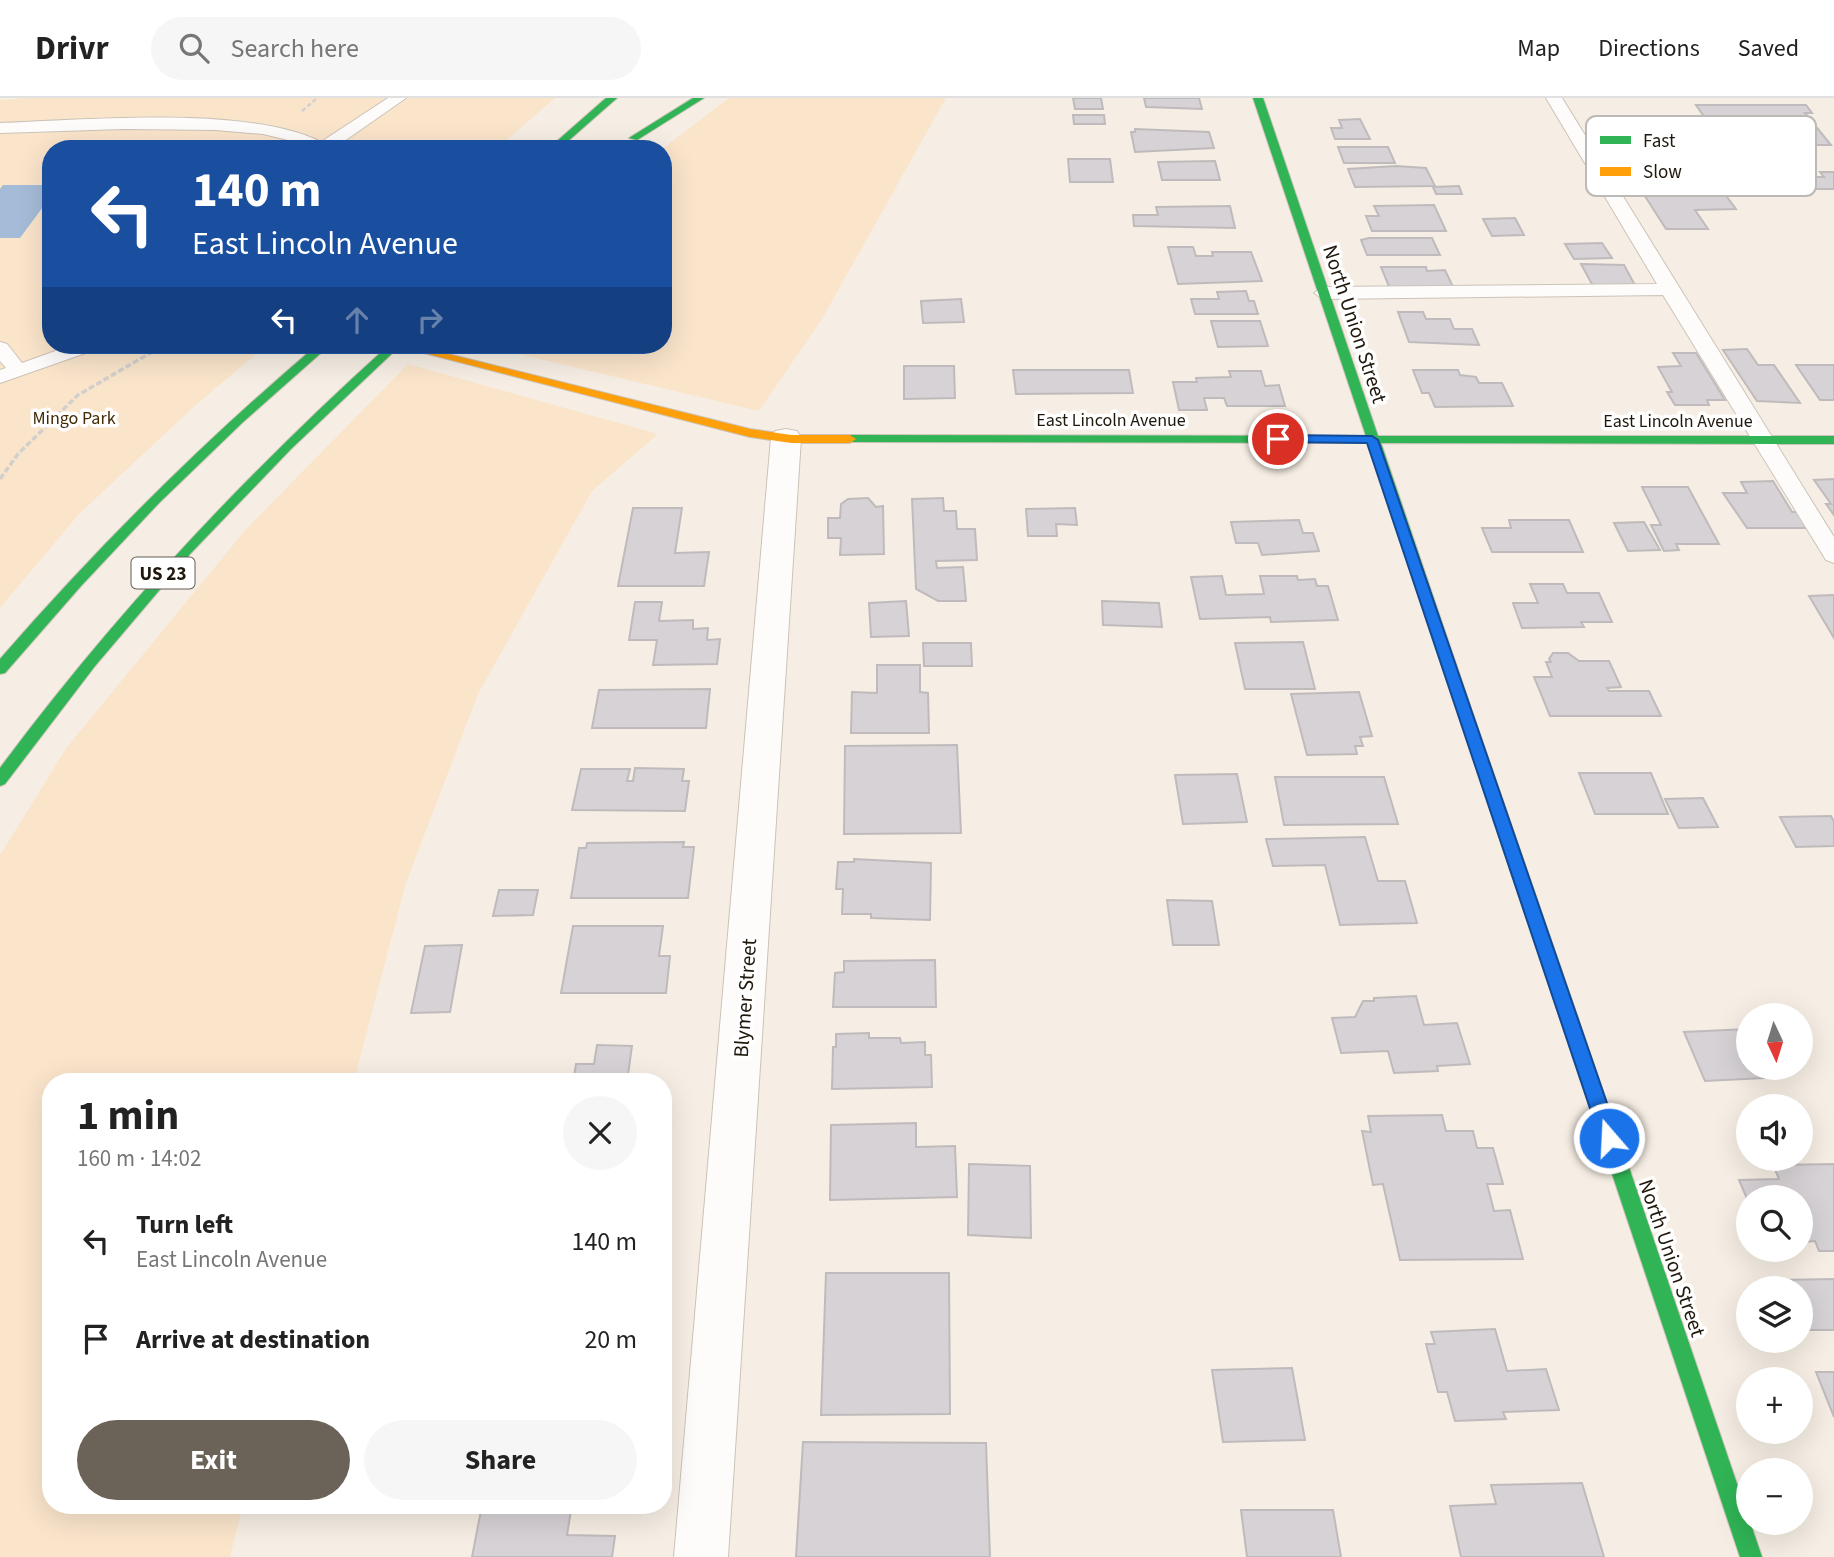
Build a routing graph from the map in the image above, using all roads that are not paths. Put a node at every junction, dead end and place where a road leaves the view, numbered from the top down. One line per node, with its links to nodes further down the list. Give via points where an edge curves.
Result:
1 (398, 98): 9 (lane)
2 (612, 98): 10 (main road)
3 (674, 98): 11 (main road)
4 (698, 98): 12 (main road)
5 (1258, 98): 16 (main road, North Union Street)
6 (1554, 98): 13 (lane)
7 (0, 128): 8 (lane, via 141,123 281,131)
8 (303, 140)
9 (335, 140)
10 (564, 140)
11 (631, 140)
12 (633, 140)
13 (1586, 151)
14 (1613, 196): 15 (lane)
15 (1669, 289): 16 (lane); 25 (lane)
16 (1323, 293): 24 (main road, North Union Street)
17 (0, 348): 22 (lane)
18 (65, 354): 22 (lane)
19 (313, 354): 28 (main road, US 23, via 139,515 44,615)
20 (386, 354): 29 (main road, US 23, via 349,385 163,573 73,679)
21 (433, 354): 23 (main road, East Lincoln Avenue)
22 (9, 374)
23 (786, 438): 24 (main road, East Lincoln Avenue); 30 (street, Blymer Street)
24 (1372, 440): 25 (main road, East Lincoln Avenue); 31 (main road, North Union Street)
25 (1762, 440): 26 (main road, East Lincoln Avenue); 27 (lane)
26 (1834, 440)
27 (1834, 555)
28 (0, 669)
29 (0, 780)
30 (701, 1557)
31 (1751, 1557)

